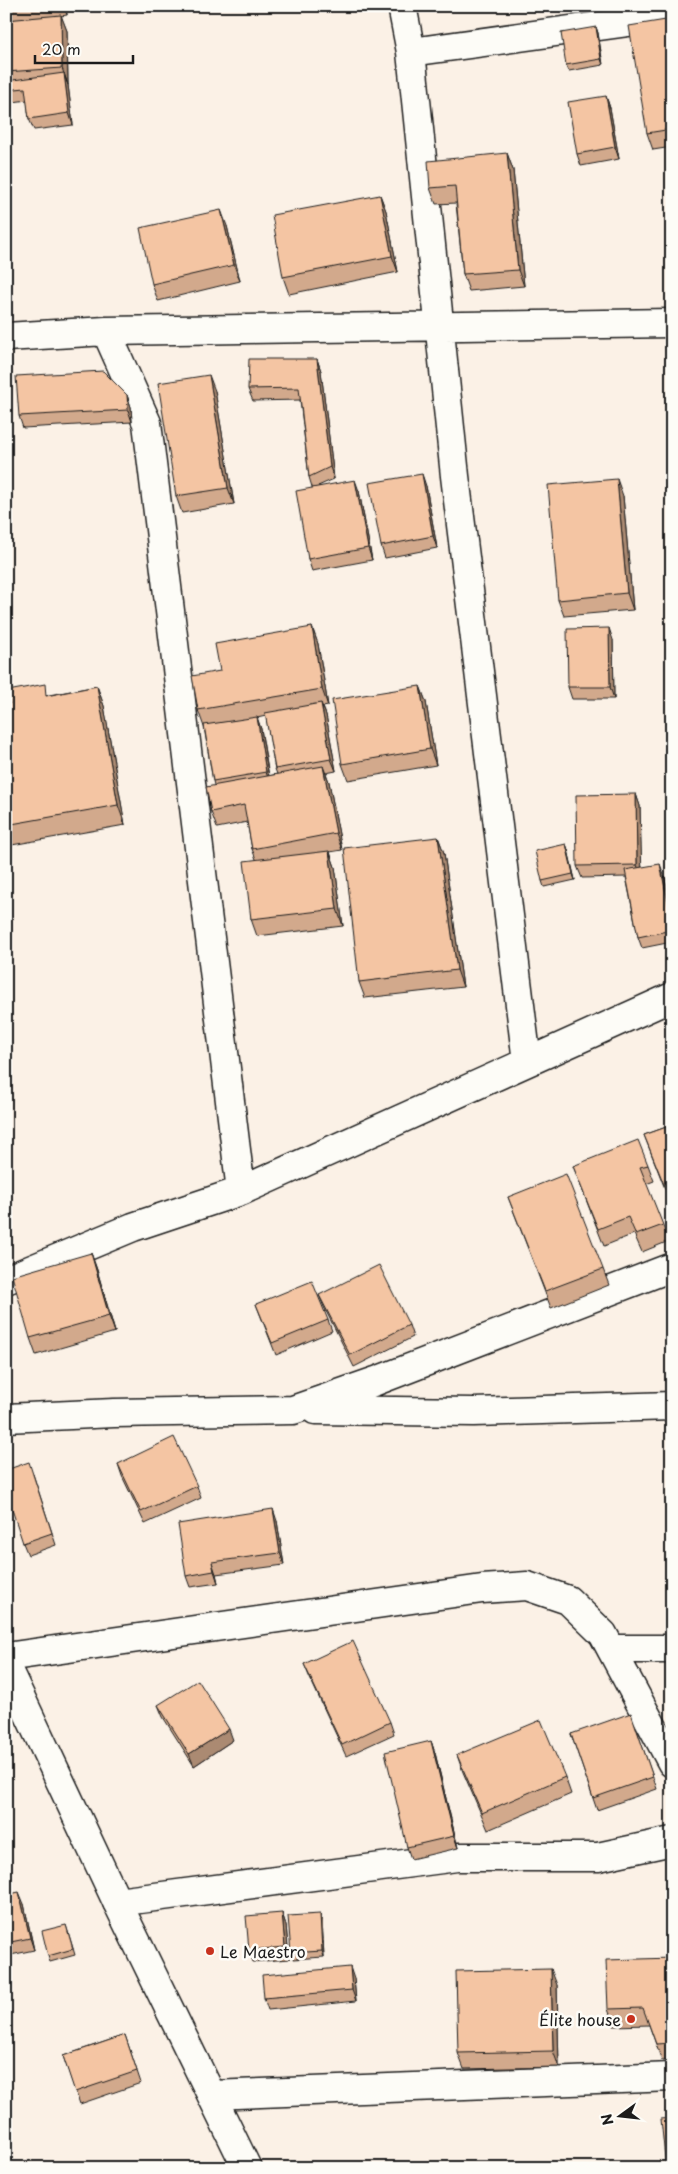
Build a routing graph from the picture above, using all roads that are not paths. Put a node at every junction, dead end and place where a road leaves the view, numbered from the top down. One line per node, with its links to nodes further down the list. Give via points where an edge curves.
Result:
1 (402, 6): 3 (street)
2 (672, 16): 3 (street)
3 (410, 52): 5 (street)
4 (672, 323): 5 (street)
5 (439, 327): 6 (street); 9 (street, via 454,476)
6 (106, 331): 7 (street); 10 (street, via 146,423)
7 (6, 337)
8 (672, 997): 9 (street)
9 (527, 1062): 10 (street)
10 (241, 1191): 12 (street, via 133,1228)
11 (672, 1267): 14 (street)
12 (6, 1280)
13 (672, 1406): 14 (street, via 474,1412)
14 (293, 1410): 15 (street)
15 (6, 1418)
16 (611, 1649): 17 (street); 18 (street, via 603,1634 568,1600 527,1586 482,1589); 20 (street)
17 (672, 1649)
18 (6, 1657)
19 (6, 1666): 22 (street)
20 (672, 1763)
21 (672, 1841): 22 (street, via 598,1857 457,1857)
22 (117, 1902): 24 (street)
23 (672, 2077): 24 (street)
24 (212, 2095): 25 (street)
25 (246, 2168)

